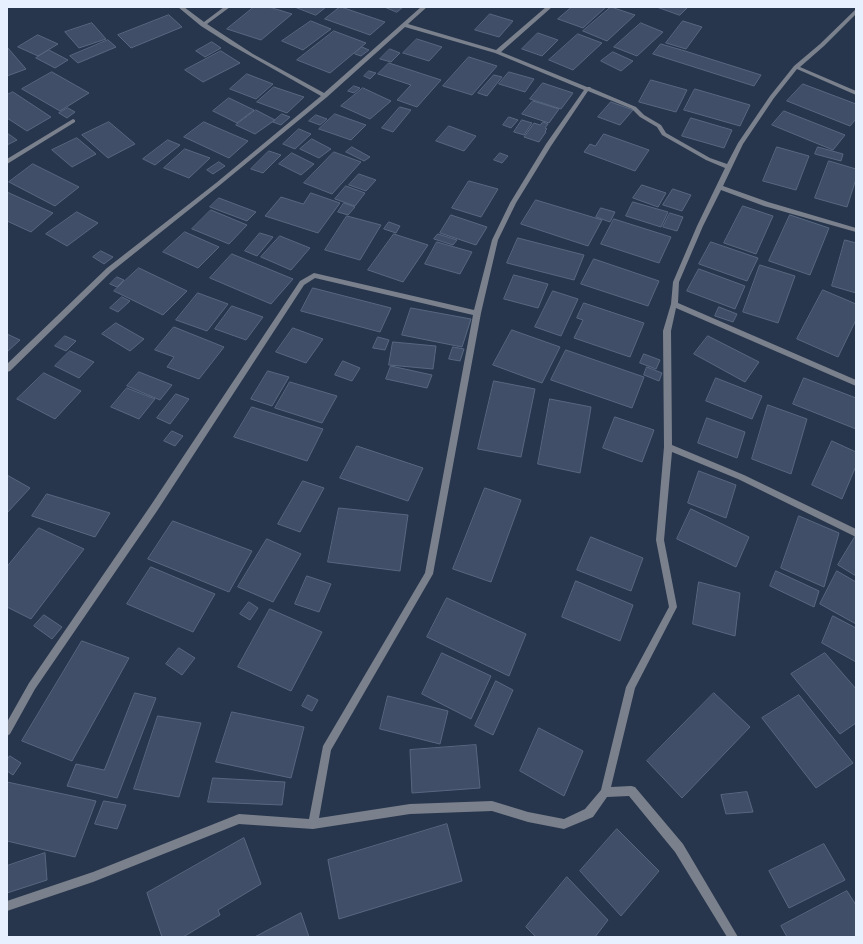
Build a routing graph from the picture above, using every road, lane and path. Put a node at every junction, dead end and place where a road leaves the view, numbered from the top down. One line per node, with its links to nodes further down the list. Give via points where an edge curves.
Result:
1 (181, 7): 6 (street)
2 (227, 7): 6 (street)
3 (424, 7): 7 (street)
4 (549, 7): 8 (street)
5 (856, 11): 9 (street, via 822,45)
6 (203, 25): 12 (street, via 261,62)
7 (404, 25): 8 (street); 12 (street)
8 (497, 52): 10 (street)
9 (796, 66): 11 (street); 15 (street, via 740,144)
10 (588, 88): 15 (street, via 634,108 659,126 664,134 708,159); 19 (street, via 548,145 510,209 495,240)
11 (856, 93)
12 (325, 96): 20 (street, via 109,270)
13 (73, 121): 14 (street)
14 (7, 162)
15 (729, 167): 16 (street)
16 (719, 187): 17 (street, via 766,204); 18 (street, via 676,282)
17 (856, 230)
18 (674, 304): 21 (street); 22 (street, via 667,331)
19 (477, 313): 24 (street, via 314,275 302,283 154,508 32,686); 26 (street, via 429,574 326,749)
20 (7, 369)
21 (856, 383)
22 (668, 447): 23 (street, via 741,477); 25 (street, via 660,540 673,607 631,687)
23 (856, 533)
24 (7, 731)
25 (606, 792): 26 (street, via 589,813 564,824 492,806 410,808); 28 (street, via 631,791 679,848)
26 (313, 824): 27 (street, via 239,819 92,878)
27 (7, 906)
28 (733, 937)

